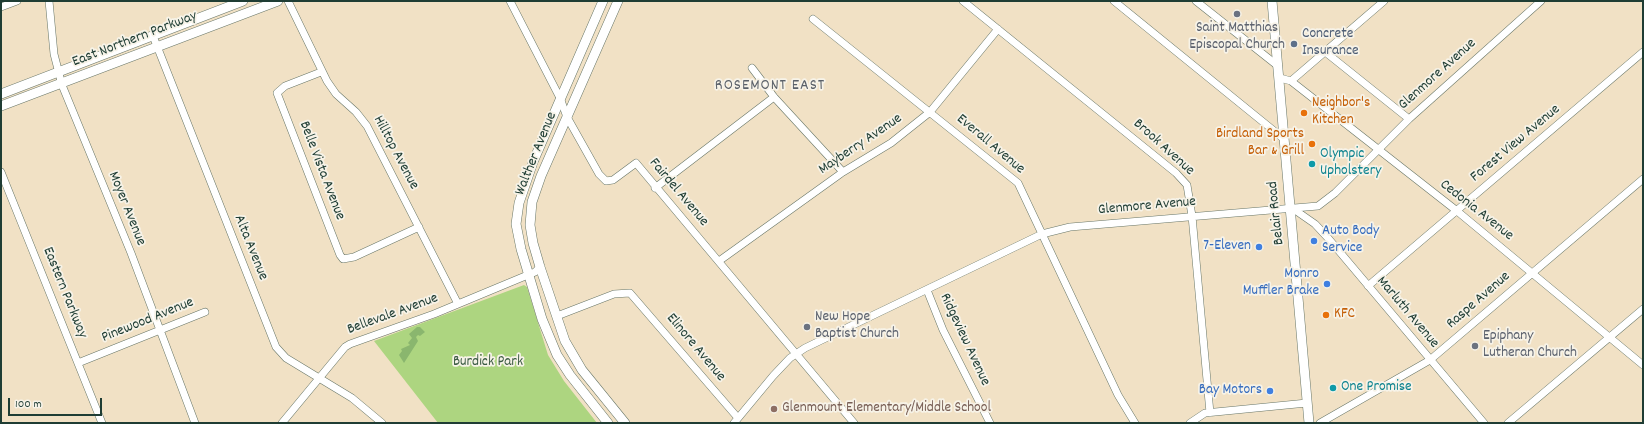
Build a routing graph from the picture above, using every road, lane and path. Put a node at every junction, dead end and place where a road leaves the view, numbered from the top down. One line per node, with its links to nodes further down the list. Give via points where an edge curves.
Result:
1 (17, 1): 15 (street)
2 (49, 1): 24 (street, Moyer Avenue)
3 (243, 1): 18 (main road, East Northern Parkway)
4 (278, 1): 19 (main road, East Northern Parkway)
5 (288, 1): 25 (street, Hilltop Avenue)
6 (510, 1): 31 (street, Fairdel Avenue)
7 (603, 1): 31 (main road, Walther Avenue)
8 (618, 1): 34 (main road, Walther Avenue)
9 (963, 1): 17 (street, Brook Avenue)
10 (1114, 1): 36 (street)
11 (1196, 1): 22 (street)
12 (1272, 1): 22 (main road, Belair Road)
13 (1384, 1): 20 (street)
14 (1542, 1): 35 (street, Glenmore Avenue)
15 (1, 7)
16 (813, 19): 33 (street, Everall Avenue)
17 (998, 29): 33 (street, Mayberry Avenue); 45 (street, Brook Avenue, via 1183,180 1188,189)
18 (153, 36): 19 (street, Alta Avenue); 24 (main road, East Northern Parkway)
19 (158, 48): 28 (main road, East Northern Parkway); 65 (street, Alta Avenue, via 273,342 286,358)
20 (1324, 51): 27 (street); 35 (street)
21 (1643, 52): 44 (street, Forest View Avenue)
22 (1278, 66): 26 (main road, Belair Road)
23 (752, 68): 30 (street)
24 (58, 72): 28 (street, Moyer Avenue); 29 (main road, East Northern Parkway)
25 (321, 72): 47 (street, Hilltop Avenue, via 336,94 367,126); 47 (street, Belle Vista Avenue, via 285,86 278,91 278,96 336,248 343,259 368,251)
26 (1280, 78): 27 (street); 36 (main road, Belair Road)
27 (1291, 81): 37 (street, Cedonia Avenue)
28 (61, 83): 32 (main road, East Northern Parkway); 59 (street, Moyer Avenue)
29 (1, 94)
30 (774, 97): 39 (street); 41 (street)
31 (560, 98): 34 (street, Fairdel Avenue); 52 (main road, Walther Avenue, via 524,187 517,214 517,235)
32 (1, 106)
33 (930, 112): 39 (street, Mayberry Avenue, via 891,143); 48 (street, Everall Avenue, via 1018,183)
34 (567, 117): 41 (street, Fairdel Avenue, via 599,174 606,181 613,180 636,163); 50 (main road, Walther Avenue, via 532,202 530,225)
35 (1409, 119): 37 (street, Glenmore Avenue)
36 (1284, 139): 43 (main road, Belair Road)
37 (1377, 150): 42 (street, Glenmore Avenue, via 1327,199); 44 (street, Cedonia Avenue)
38 (1, 172): 63 (street, Eastern Parkway)
39 (843, 172): 49 (street, Mayberry Avenue)
40 (1643, 179): 51 (street, Raspe Avenue)
41 (655, 188): 49 (street, Fairdel Avenue)
42 (1313, 207): 43 (street, Glenmore Avenue); 46 (street)
43 (1292, 208): 45 (street, Glenmore Avenue); 46 (street, Marluth Avenue); 66 (main road, Belair Road)
44 (1457, 211): 51 (street, Cedonia Avenue); 53 (street, Forest View Avenue)
45 (1192, 216): 48 (street, Glenmore Avenue, via 1070,227); 67 (street, Brook Avenue)
46 (1309, 220): 53 (street, Marluth Avenue, via 1328,238)
47 (419, 227): 55 (street, Hilltop Avenue)
48 (1042, 234): 54 (street, Glenmore Avenue); 77 (street, Everall Avenue, via 1118,395)
49 (720, 261): 61 (street, Fairdel Avenue)
50 (540, 267): 52 (street, Bellevale Avenue); 58 (main road, Walther Avenue)
51 (1532, 272): 60 (street, Cedonia Avenue); 62 (street, Raspe Avenue)
52 (529, 275): 55 (street, Bellevale Avenue); 73 (main road, Walther Avenue, via 542,319 557,355)
53 (1368, 286): 62 (street, Marluth Avenue)
54 (927, 290): 61 (street, Glenmore Avenue); 76 (street, Ridgeview Avenue, via 943,330)
55 (458, 304): 65 (street, Bellevale Avenue, via 355,341 345,347)
56 (1643, 309): 60 (street)
57 (205, 312): 59 (street, Pinewood Avenue)
58 (557, 316): 68 (street, Elinore Avenue, via 614,294 632,294); 74 (main road, Walther Avenue, via 565,341 577,362)
59 (160, 330): 63 (street, Pinewood Avenue); 70 (street, Moyer Avenue)
60 (1609, 336): 64 (street, Cedonia Avenue); 82 (street)
61 (795, 354): 68 (street, Glenmore Avenue); 75 (street, Fairdel Avenue)
62 (1430, 360): 80 (street, Raspe Avenue); 81 (street, Marluth Avenue)
63 (78, 363): 69 (street, Eastern Parkway)
64 (1643, 365)
65 (319, 378): 71 (street, Bellevale Avenue); 72 (street, Alta Avenue, via 352,398)
66 (1307, 403): 67 (street); 79 (main road, Belair Road)
67 (1210, 413): 78 (street, via 1200,415)
68 (736, 421)
69 (102, 423)
70 (195, 423)
71 (282, 423)
72 (382, 423)
73 (608, 423)
74 (625, 423)
75 (854, 423)
76 (990, 423)
77 (1135, 423)
78 (1190, 423)
79 (1309, 423)
80 (1320, 423)
81 (1484, 423)
82 (1508, 423)

